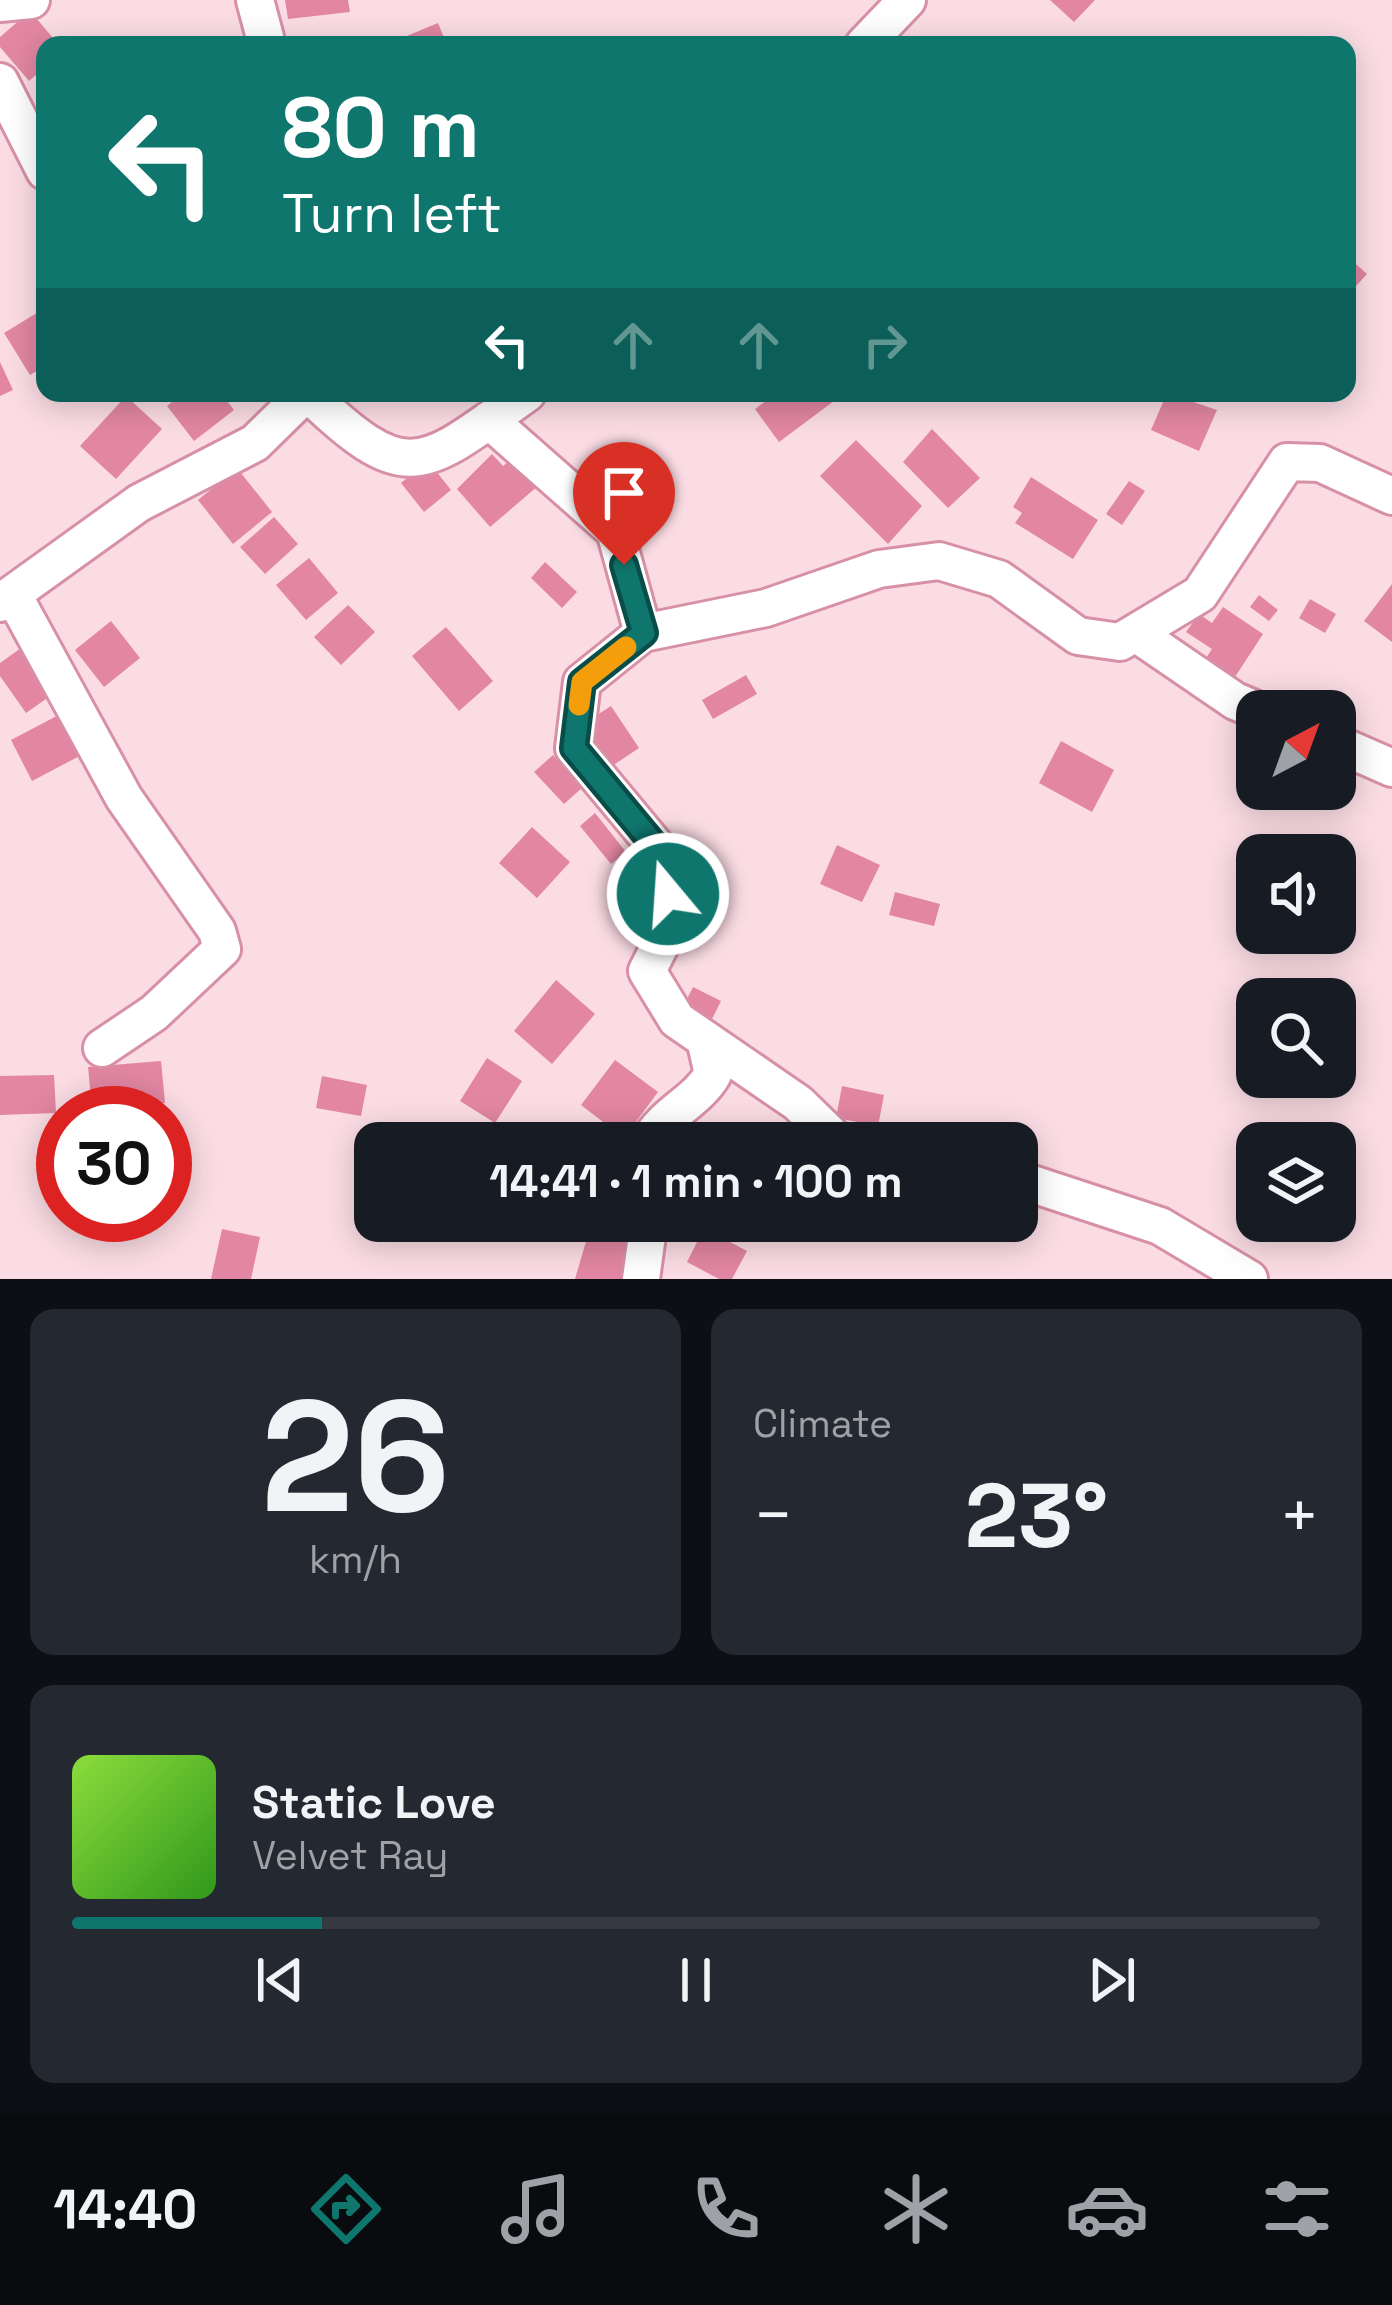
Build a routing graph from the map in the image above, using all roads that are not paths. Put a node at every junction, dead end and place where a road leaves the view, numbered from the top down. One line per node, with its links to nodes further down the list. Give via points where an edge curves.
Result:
1 (32, 0): 4 (street)
2 (255, 0): 5 (street)
3 (907, 0): 6 (street)
4 (0, 3)
5 (265, 36)
6 (872, 36)
7 (0, 82): 8 (street)
8 (36, 153)
9 (298, 402): 14 (street, via 255,443 139,503)
10 (317, 402): 12 (street, via 387,457 443,451)
11 (514, 402): 12 (street)
12 (489, 420): 15 (street, via 615,531)
13 (1392, 496): 16 (street, via 1320,463 1287,462 1200,593)
14 (7, 599): 21 (street, via 124,798 218,931 222,949 154,1013)
15 (644, 633): 16 (street, via 766,608 879,569 939,561 999,579 1078,636 1120,642); 20 (street, via 582,682 574,748 667,860 669,928 647,970 677,1020)
16 (1137, 634): 17 (street)
17 (1236, 701)
18 (1356, 752): 19 (street)
19 (1392, 768)
20 (705, 1039): 22 (street, via 713,1074); 23 (street)
21 (102, 1048)
22 (662, 1122)
23 (817, 1122)
24 (1038, 1186): 27 (street, via 1160,1226)
25 (646, 1242): 26 (street)
26 (641, 1279)
27 (1249, 1279)

